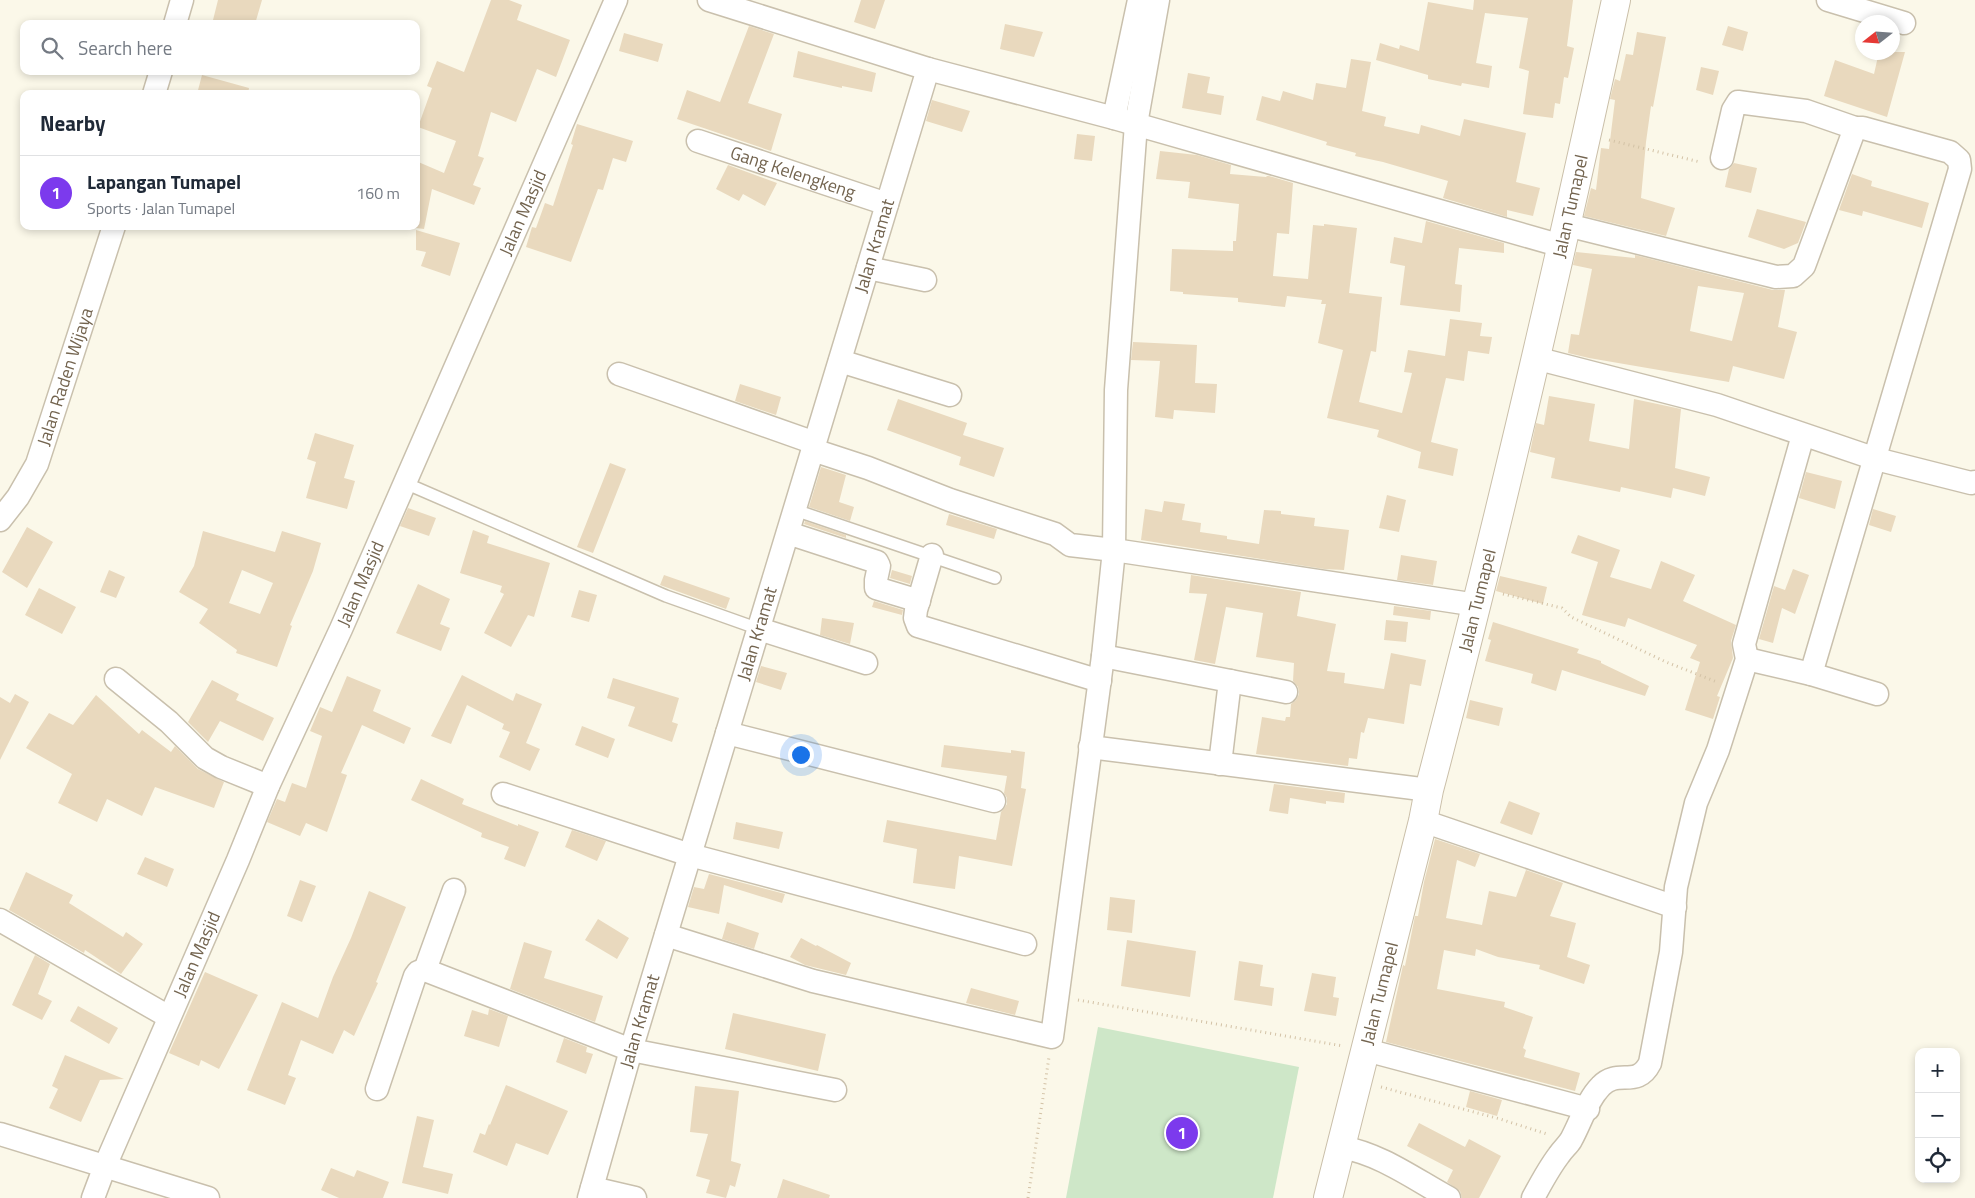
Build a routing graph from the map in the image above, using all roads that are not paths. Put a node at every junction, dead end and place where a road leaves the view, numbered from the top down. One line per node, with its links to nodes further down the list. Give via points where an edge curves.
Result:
1 (182, 0): 8 (street)
2 (616, 0): 30 (street, Jalan Masjid)
3 (709, 0): 10 (street)
4 (1139, 0): 13 (street)
5 (1158, 0): 13 (street)
6 (1616, 0): 19 (street, Jalan Tumapel)
7 (1839, 2): 9 (street)
8 (176, 20)
9 (1904, 23)
10 (928, 69): 13 (street); 17 (street, Jalan Kramat)
11 (160, 75): 12 (street)
12 (155, 90)
13 (1126, 121): 19 (street); 34 (street)
14 (1855, 128): 16 (street, via 1806,111 1738,102); 19 (street, via 1804,266 1793,276 1776,277); 28 (street, via 1950,152 1959,160 1960,169)
15 (698, 141): 17 (street, Gang Kelengkeng)
16 (1713, 160)
17 (888, 204): 20 (street, Jalan Kramat)
18 (113, 230): 32 (street, Jalan Raden Wijaya, via 37,464)
19 (1564, 235): 22 (street, Jalan Tumapel)
20 (868, 268): 21 (street); 23 (street, Jalan Kramat)
21 (925, 280)
22 (1535, 358): 26 (street, via 1717,405); 37 (street, Jalan Tumapel)
23 (840, 361): 25 (street); 27 (street, Jalan Kramat)
24 (619, 374): 27 (street)
25 (950, 395)
26 (1803, 435): 28 (street); 41 (street, via 1744,644)
27 (814, 447): 31 (street, Jalan Kramat); 34 (street, via 950,500 1055,534 1078,546)
28 (1876, 459): 29 (street); 43 (street)
29 (1975, 482)
30 (405, 483): 39 (lane, via 666,596); 52 (street, Jalan Masjid, via 342,630)
31 (795, 510): 33 (street, Jalan Kramat); 35 (lane)
32 (0, 520)
33 (788, 533): 38 (street, via 877,562 876,588); 39 (street, Jalan Kramat)
34 (1114, 550): 37 (street); 40 (street)
35 (932, 555): 36 (lane); 38 (street)
36 (995, 578)
37 (1479, 597): 53 (street, Jalan Tumapel)
38 (919, 601): 44 (street, via 914,618 918,626)
39 (759, 628): 42 (street); 49 (street, Jalan Kramat)
40 (1103, 656): 44 (street); 46 (street)
41 (1747, 658): 43 (street); 59 (street, via 1718,750 1696,803)
42 (866, 663)
43 (1811, 674): 48 (street)
44 (1092, 678): 50 (street)
45 (116, 679): 52 (street, via 169,722 205,758)
46 (1230, 681): 47 (street); 51 (street)
47 (1286, 692)
48 (1877, 694)
49 (727, 733): 55 (street); 57 (street, Jalan Kramat)
50 (1090, 747): 51 (street); 61 (street, via 1056,997 1044,1035 813,981)
51 (1220, 764): 53 (street)
52 (268, 786): 64 (street, Jalan Masjid)
53 (1429, 790): 56 (street, Jalan Tumapel)
54 (503, 794): 57 (street)
55 (994, 801)
56 (1423, 821): 59 (street); 66 (street, Jalan Tumapel)
57 (690, 855): 61 (street, Jalan Kramat); 62 (street)
58 (454, 890): 63 (street)
59 (1674, 907): 69 (street, via 1671,952 1650,1063 1641,1076 1606,1081 1595,1092)
60 (0, 920): 64 (street)
61 (666, 935): 65 (street, Jalan Kramat)
62 (1025, 944)
63 (425, 970): 65 (street); 67 (street, via 415,976)
64 (169, 1017): 72 (street, Jalan Masjid)
65 (631, 1050): 68 (street); 73 (street, Jalan Kramat)
66 (1366, 1050): 69 (street); 71 (street, Jalan Tumapel)
67 (377, 1088)
68 (835, 1090)
69 (1588, 1108): 79 (street, via 1569,1144)
70 (0, 1134): 72 (street)
71 (1341, 1147): 77 (street, Jalan Tumapel); 78 (street, via 1362,1151 1396,1167)
72 (104, 1166): 74 (street, Jalan Masjid); 75 (street)
73 (591, 1193): 76 (street)
74 (93, 1198)
75 (208, 1198)
76 (635, 1198)
77 (1328, 1198)
78 (1449, 1198)
79 (1533, 1198)

